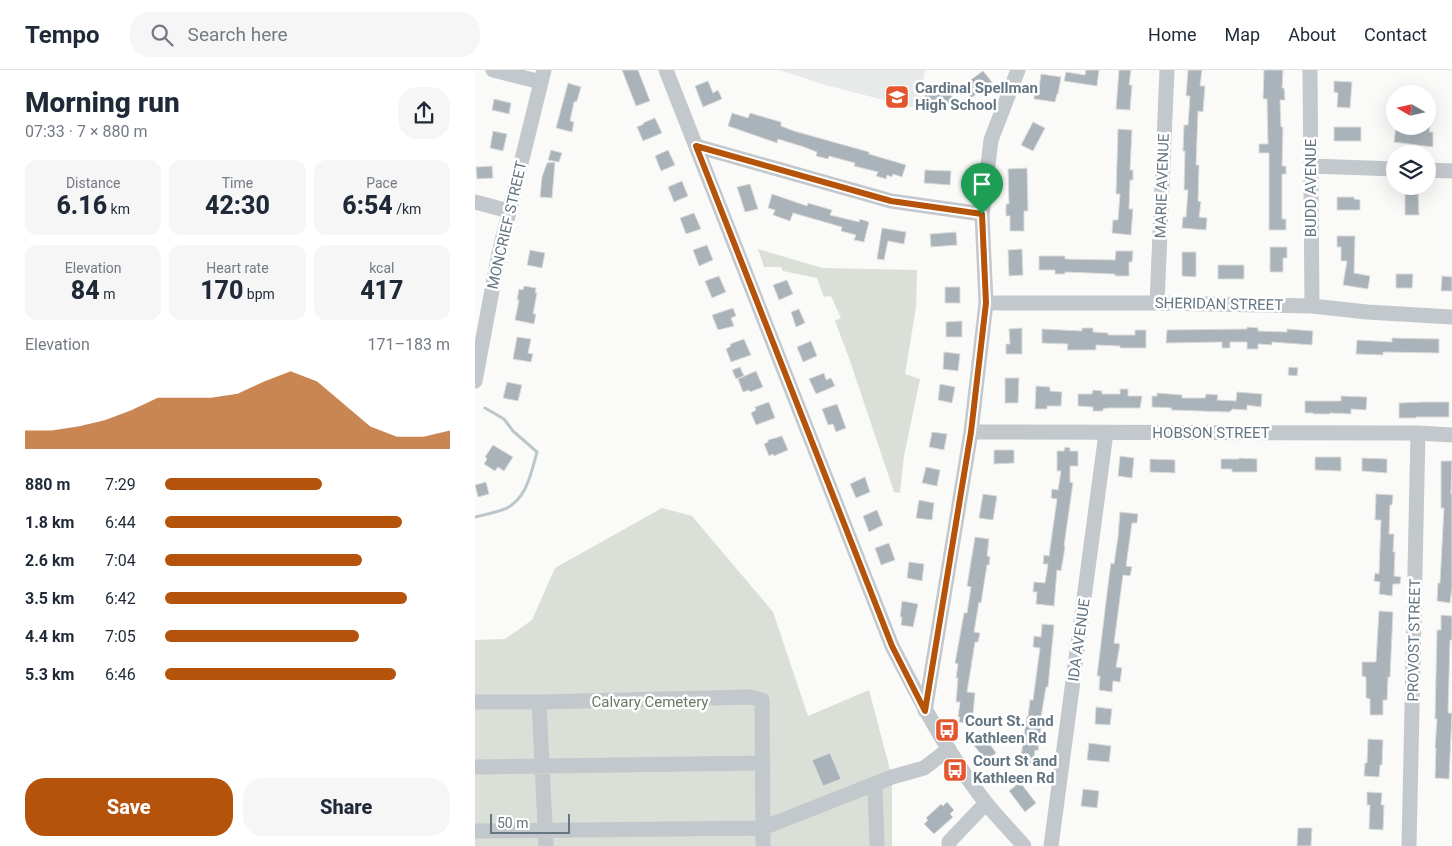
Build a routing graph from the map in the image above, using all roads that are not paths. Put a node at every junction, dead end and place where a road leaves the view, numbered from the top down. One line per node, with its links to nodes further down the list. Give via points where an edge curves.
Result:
1 (493, 70): 6 (street)
2 (666, 70): 7 (street)
3 (1018, 70): 14 (street, via 991,140)
4 (1167, 70): 16 (street, MARIE AVENUE)
5 (1310, 70): 8 (street, BUDD AVENUE)
6 (542, 76): 13 (street, MONCRIEF STREET)
7 (696, 146): 14 (street, via 891,201); 27 (street, via 892,646)
8 (1311, 166): 9 (street); 17 (street, BUDD AVENUE)
9 (1386, 169)
10 (1436, 170): 11 (street)
11 (1452, 171)
12 (475, 202): 13 (street)
13 (509, 211): 19 (street, MONCRIEF STREET)
14 (982, 214): 15 (street)
15 (986, 303): 16 (street, SHERIDAN STREET); 21 (street)
16 (1157, 303): 17 (street, SHERIDAN STREET)
17 (1312, 306): 18 (street, SHERIDAN STREET)
18 (1452, 317)
19 (480, 334): 20 (street, MONCRIEF STREET)
20 (475, 382)
21 (971, 432): 22 (street, HOBSON STREET); 27 (street)
22 (1106, 433): 23 (street, HOBSON STREET); 42 (street, IDA AVENUE)
23 (1418, 433): 24 (street, HOBSON STREET); 43 (street, PROVOST STREET)
24 (1452, 435)
25 (475, 702): 26 (street)
26 (539, 702): 29 (street, via 750,697 762,700); 31 (street)
27 (925, 711): 28 (street)
28 (949, 749): 32 (street, via 924,768); 33 (street)
29 (763, 763): 31 (street); 34 (street)
30 (475, 766): 31 (street)
31 (543, 766): 35 (street)
32 (875, 785): 34 (street); 39 (street)
33 (986, 803): 40 (street, via 949,842); 41 (street)
34 (763, 828): 35 (street); 38 (street)
35 (546, 830): 36 (street); 37 (street)
36 (475, 831)
37 (547, 846)
38 (763, 846)
39 (877, 846)
40 (949, 846)
41 (1024, 846)
42 (1051, 846)
43 (1409, 846)

